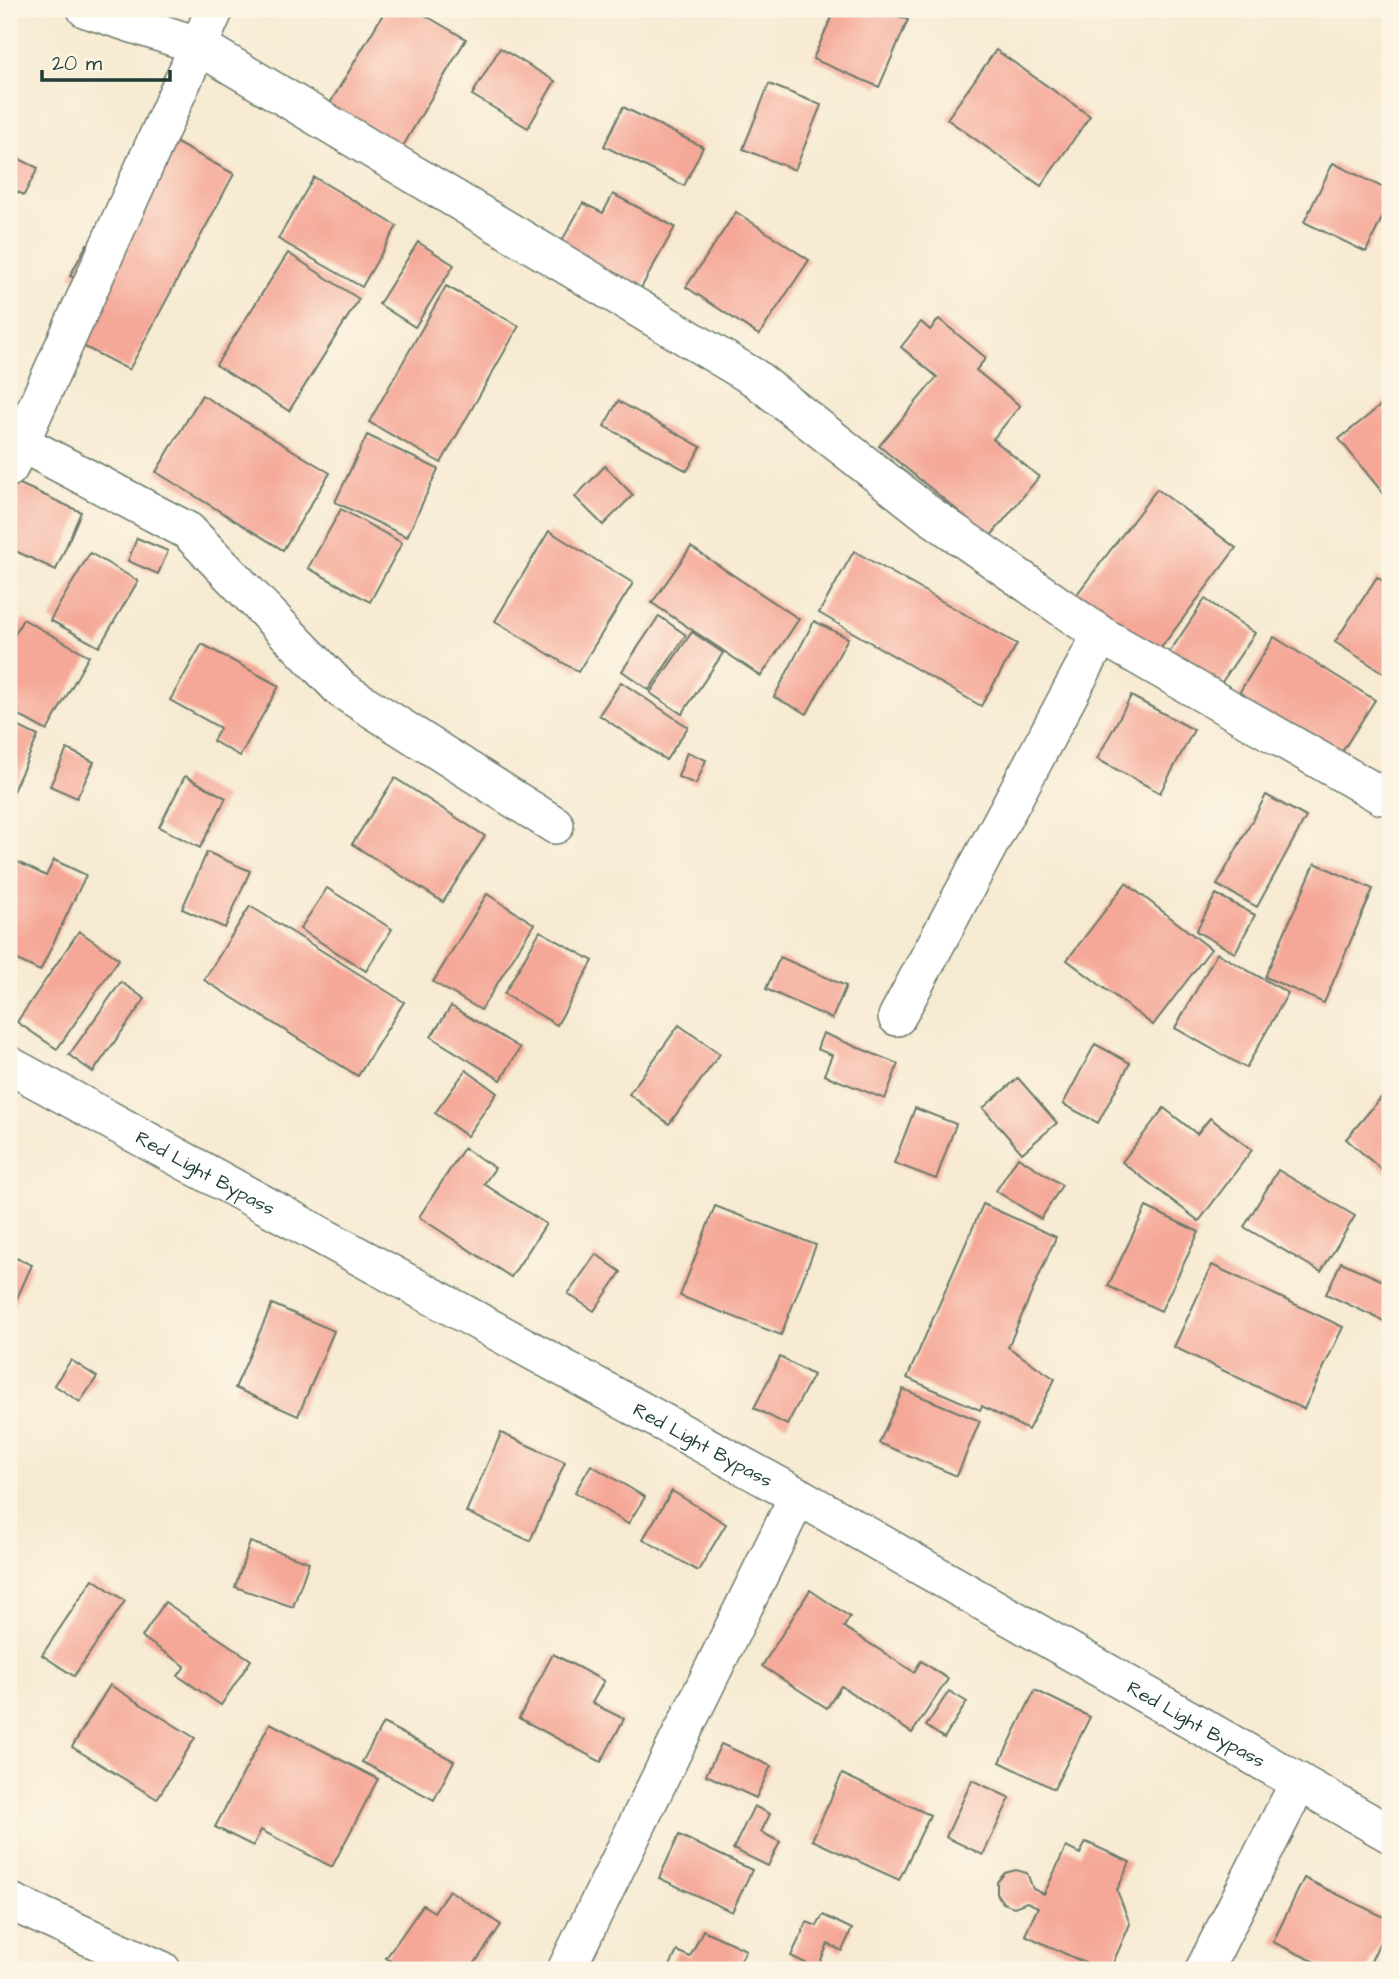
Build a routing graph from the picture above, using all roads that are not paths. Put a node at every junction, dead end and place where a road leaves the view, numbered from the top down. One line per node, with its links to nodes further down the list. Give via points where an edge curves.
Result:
1 (86, 9): 3 (street)
2 (215, 9): 3 (street)
3 (197, 46): 4 (street); 5 (street, via 755,378 928,514)
4 (15, 456): 7 (street, via 188,531 342,690)
5 (1101, 635): 6 (street); 8 (street)
6 (1382, 796)
7 (555, 825)
8 (897, 1017)
9 (9, 1065): 10 (street, Red Light Bypass)
10 (799, 1496): 11 (street, Red Light Bypass); 15 (street)
11 (1299, 1782): 12 (street, Red Light Bypass); 16 (street)
12 (1390, 1834)
13 (9, 1901): 14 (street)
14 (162, 1970)
15 (566, 1970)
16 (1204, 1970)

